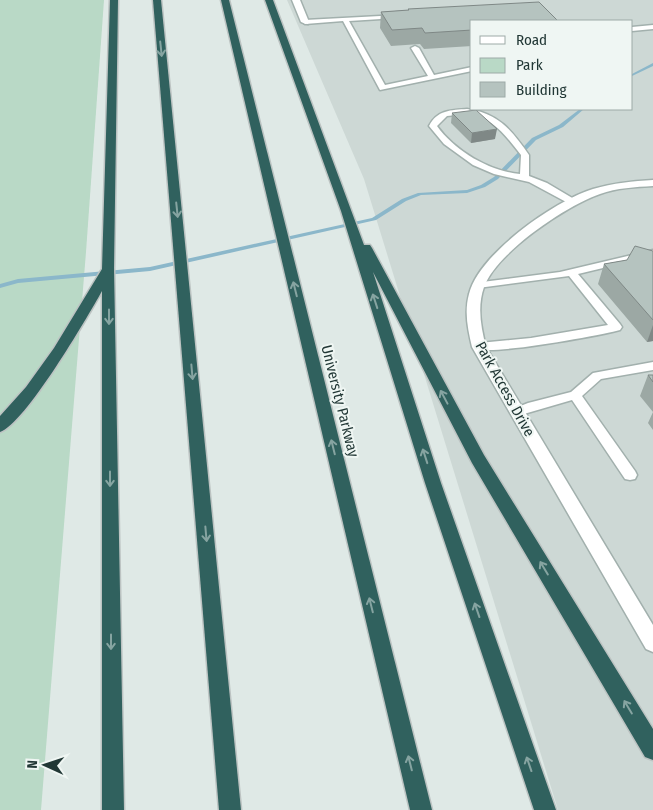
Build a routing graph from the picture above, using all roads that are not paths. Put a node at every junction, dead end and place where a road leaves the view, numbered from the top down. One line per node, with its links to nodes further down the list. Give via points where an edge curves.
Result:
1 (114, 0): 19 (highway)
2 (156, 0): 31 (highway, one-way to 31)
3 (224, 0): 32 (highway, University Parkway, one-way to 3)
4 (270, 0): 17 (highway)
5 (296, 0): 8 (street)
6 (397, 16): 7 (lane)
7 (345, 19): 8 (lane); 13 (lane, via 383,88)
8 (305, 22)
9 (653, 27): 10 (lane)
10 (633, 29)
11 (415, 48): 13 (lane)
12 (470, 69): 13 (lane)
13 (432, 77)
14 (524, 178): 14 (lane, via 506,175 460,153 438,136 433,126 437,118 448,112 469,110 486,114 501,126 525,155); 16 (lane)
15 (653, 183): 16 (street, Park Access Drive, via 602,190)
16 (571, 201): 21 (street, Park Access Drive, via 501,254)
17 (347, 211): 29 (highway, one-way to 17, via 478,459); 33 (highway, one-way to 17, via 433,482)
18 (653, 253): 20 (lane)
19 (108, 268): 26 (highway, via 44,372); 30 (highway, one-way to 30)
20 (570, 272): 21 (lane); 22 (lane, via 616,327)
21 (478, 285): 22 (street, Park Access Drive, via 472,313)
22 (479, 348): 25 (street, Park Access Drive)
23 (653, 366): 24 (lane, via 598,376)
24 (575, 395): 25 (lane); 27 (lane)
25 (517, 412): 28 (street, Park Access Drive)
26 (0, 426)
27 (630, 475)
28 (653, 643)
29 (653, 748)
30 (113, 810)
31 (230, 810)
32 (421, 810)
33 (545, 810)

